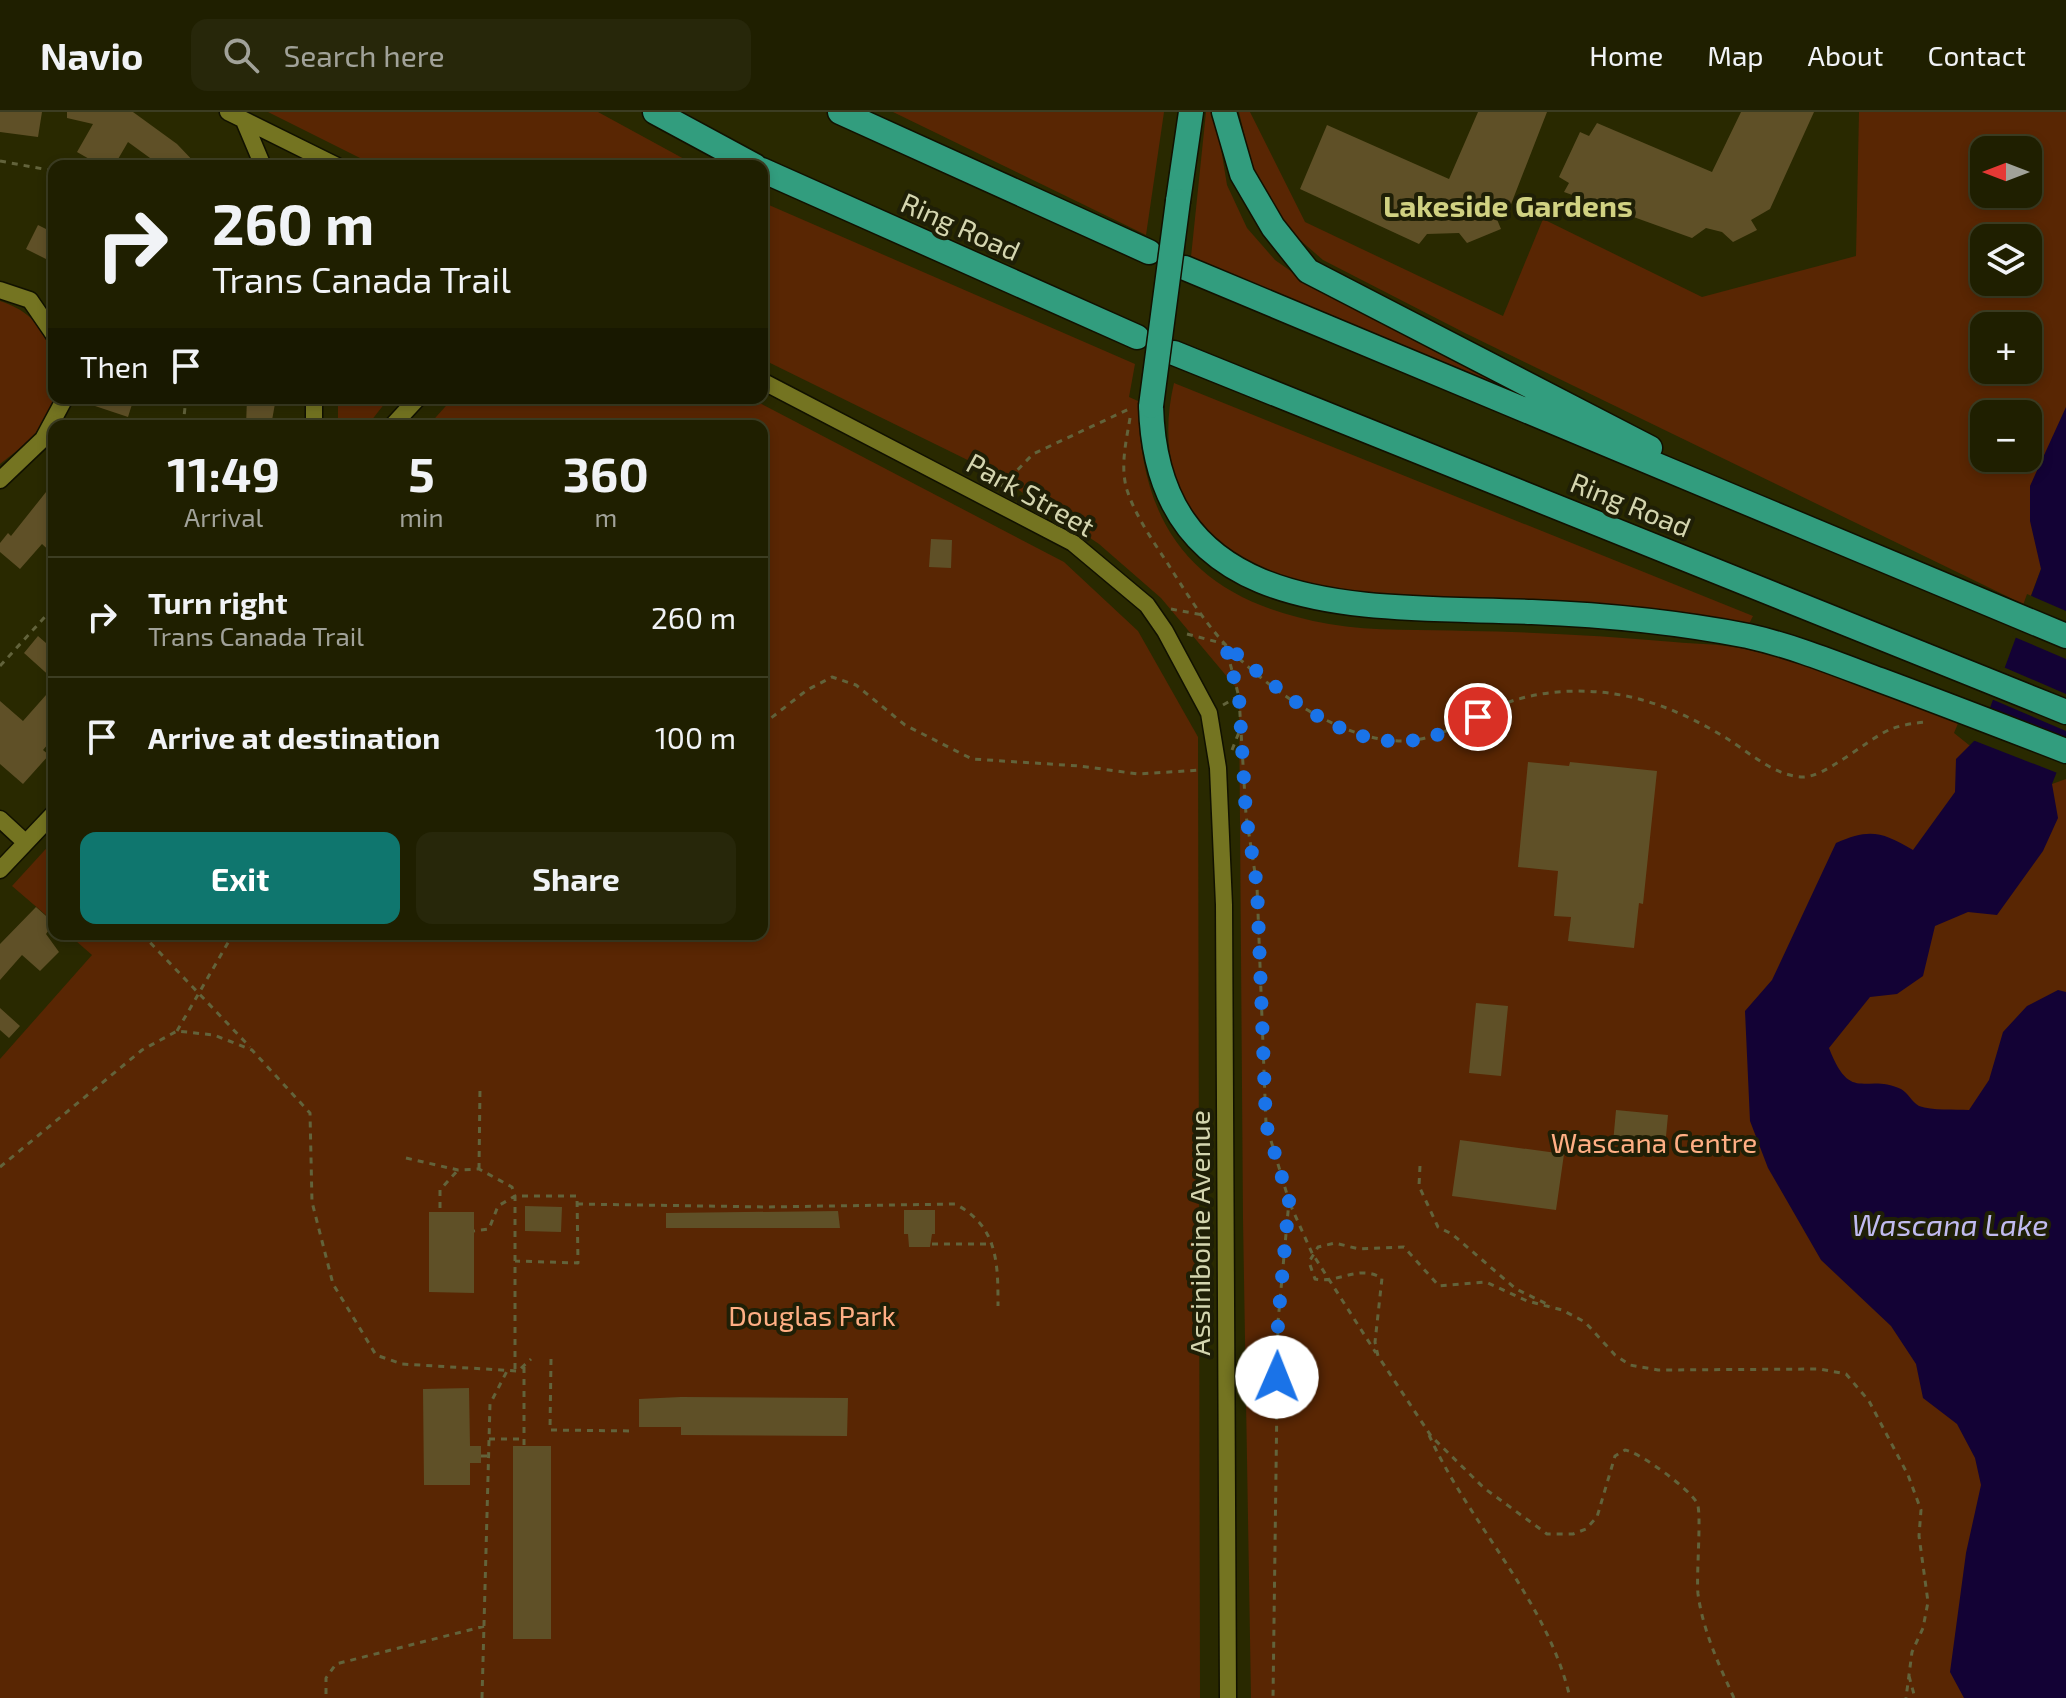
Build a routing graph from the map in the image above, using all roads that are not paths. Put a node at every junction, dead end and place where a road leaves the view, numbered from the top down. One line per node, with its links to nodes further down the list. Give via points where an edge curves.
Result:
1 (228, 112): 6 (street)
2 (655, 112): 9 (highway)
3 (840, 112): 11 (highway, Ring Road)
4 (1191, 112): 25 (highway, bridge, via 1139,404 1180,514 1214,552 1258,582 1322,601 1575,613 1692,626 1809,653)
5 (1224, 112): 22 (highway, via 1242,174 1273,227 1308,271)
6 (244, 121): 7 (street); 8 (street)
7 (260, 160)
8 (325, 160)
9 (744, 160)
10 (768, 173): 15 (highway, Ring Road)
11 (1149, 252)
12 (1185, 268): 22 (highway, Ring Road)
13 (0, 290): 14 (street, via 30,300)
14 (48, 326)
15 (1137, 337)
16 (1174, 353): 24 (highway, Ring Road)
17 (768, 384): 26 (street, Park Street, via 1073,543 1147,605 1209,713)
18 (412, 404): 19 (street)
19 (398, 420)
20 (48, 430): 21 (street)
21 (0, 480)
22 (1823, 535): 23 (highway, Ring Road)
23 (2066, 636)
24 (2066, 712)
25 (2066, 751)
26 (1218, 768): 31 (street, Assiniboine Avenue, via 1224,920)
27 (0, 819): 29 (street)
28 (48, 819): 29 (street)
29 (25, 842): 30 (street)
30 (0, 870)
31 (1228, 1698)

